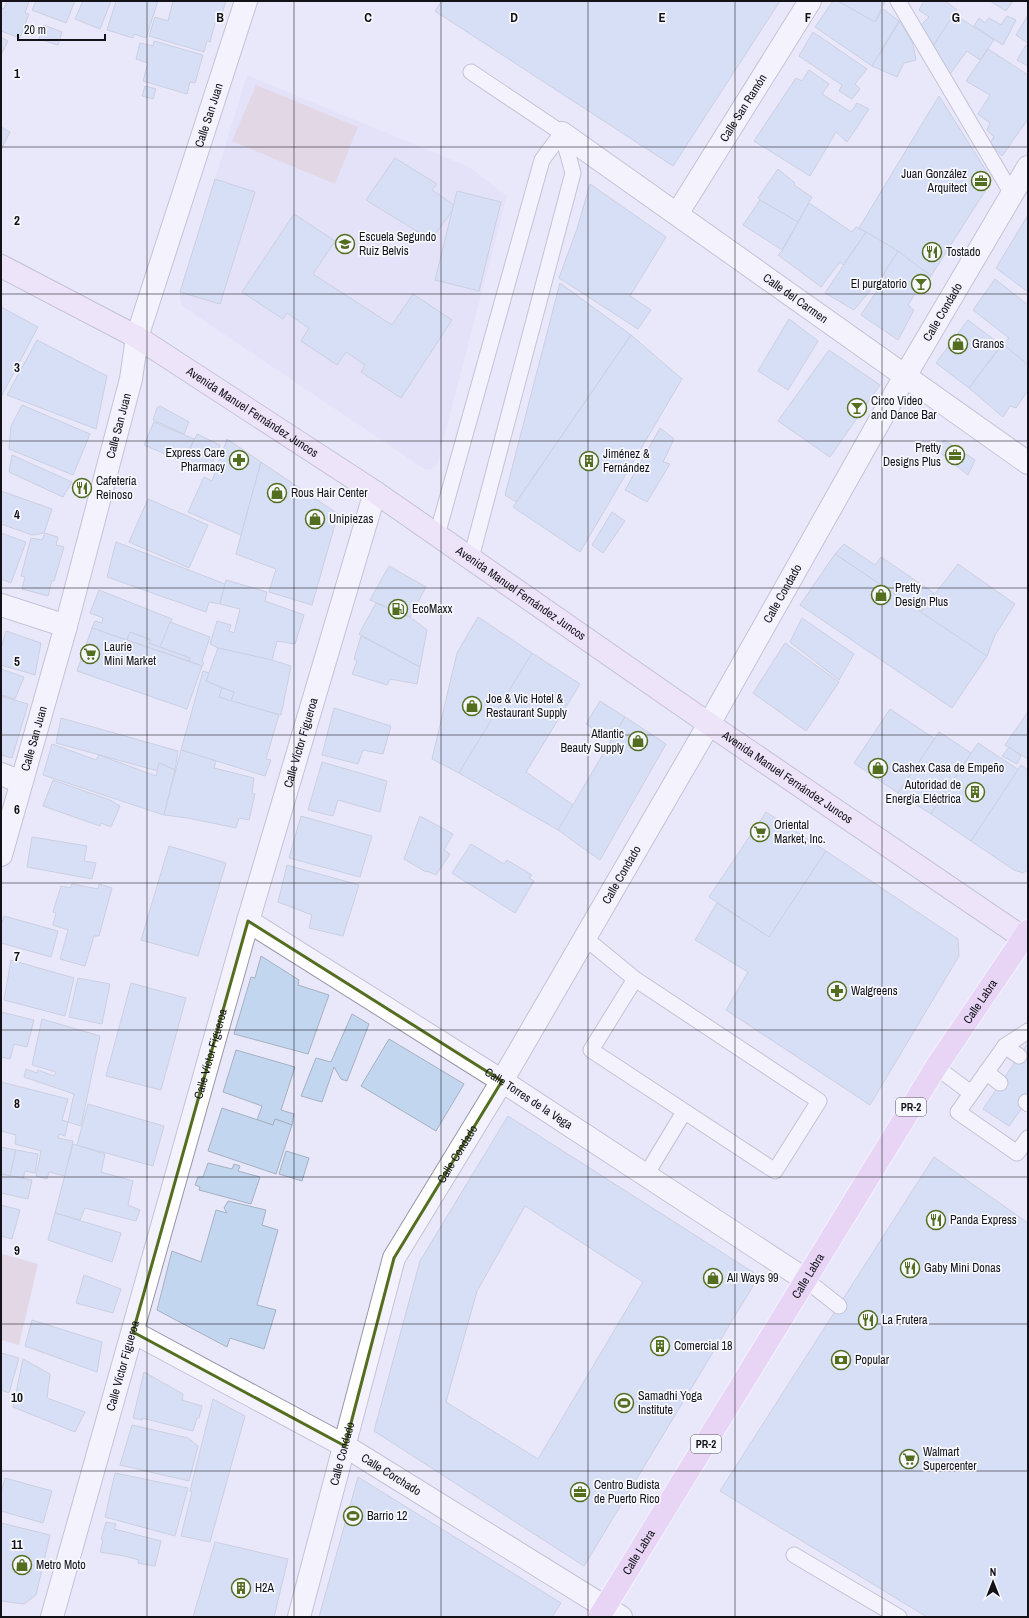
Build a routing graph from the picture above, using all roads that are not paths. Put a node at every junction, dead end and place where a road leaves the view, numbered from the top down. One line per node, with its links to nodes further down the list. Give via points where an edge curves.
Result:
1 (246, 1): 10 (street, Calle San Juan)
2 (810, 1): 8 (street, Calle San Ramón)
3 (898, 1): 7 (lane)
4 (471, 72): 5 (lane)
5 (562, 133): 8 (street, Calle del Carmen); 14 (lane, via 542,160); 15 (lane, via 573,173)
6 (1028, 167): 7 (street, Calle Condado)
7 (1012, 194): 11 (street, Calle Condado)
8 (677, 214): 11 (street, Calle del Carmen)
9 (1, 266): 10 (main road, Avenida Manuel Fernández Juncos)
10 (137, 337): 13 (main road, Avenida Manuel Fernández Juncos); 17 (street, Calle San Juan, via 131,379)
11 (905, 376): 12 (street, Calle del Carmen); 18 (street, Calle Condado)
12 (1028, 463)
13 (375, 492): 14 (main road, Avenida Manuel Fernández Juncos); 22 (street, Calle Víctor Figueroa)
14 (436, 535): 15 (main road, Avenida Manuel Fernández Juncos)
15 (472, 558): 18 (main road, Avenida Manuel Fernández Juncos)
16 (1, 605): 17 (street)
17 (66, 626): 20 (street, Calle San Juan)
18 (709, 724): 23 (main road, Avenida Manuel Fernández Juncos); 24 (street, Calle Condado)
19 (1, 774): 20 (street)
20 (21, 782): 21 (street, Calle San Juan)
21 (1, 855)
22 (248, 921): 31 (street, Calle Torres de la Vega); 39 (street, Calle Víctor Figueroa)
23 (1026, 937): 29 (main road, Calle Labra / PR-2)
24 (585, 938): 25 (lane); 31 (street, Calle Condado)
25 (635, 979): 34 (lane, via 591,1050); 34 (lane, via 819,1101 775,1171)
26 (1028, 1031): 27 (lane)
27 (1006, 1046): 28 (lane); 30 (lane)
28 (1019, 1056)
29 (936, 1067): 33 (lane); 37 (main road, Calle Labra / PR-2)
30 (986, 1072): 32 (lane); 33 (lane)
31 (502, 1081): 36 (street, Calle Torres de la Vega); 40 (street, Calle Condado, via 394,1258)
32 (1000, 1083)
33 (971, 1093): 35 (lane, via 958,1112 1017,1153)
34 (684, 1112): 36 (lane)
35 (1028, 1138)
36 (646, 1175): 37 (street, Calle Torres de la Vega)
37 (806, 1280): 38 (lane); 42 (main road, Calle Labra / PR-2)
38 (839, 1306)
39 (133, 1332): 40 (street, Calle Corchado); 43 (street, Calle Víctor Figueroa)
40 (345, 1446): 42 (street, Calle Corchado); 44 (street, Calle Condado)
41 (794, 1556): 45 (lane)
42 (609, 1614)
43 (52, 1617)
44 (299, 1617)
45 (899, 1617)

